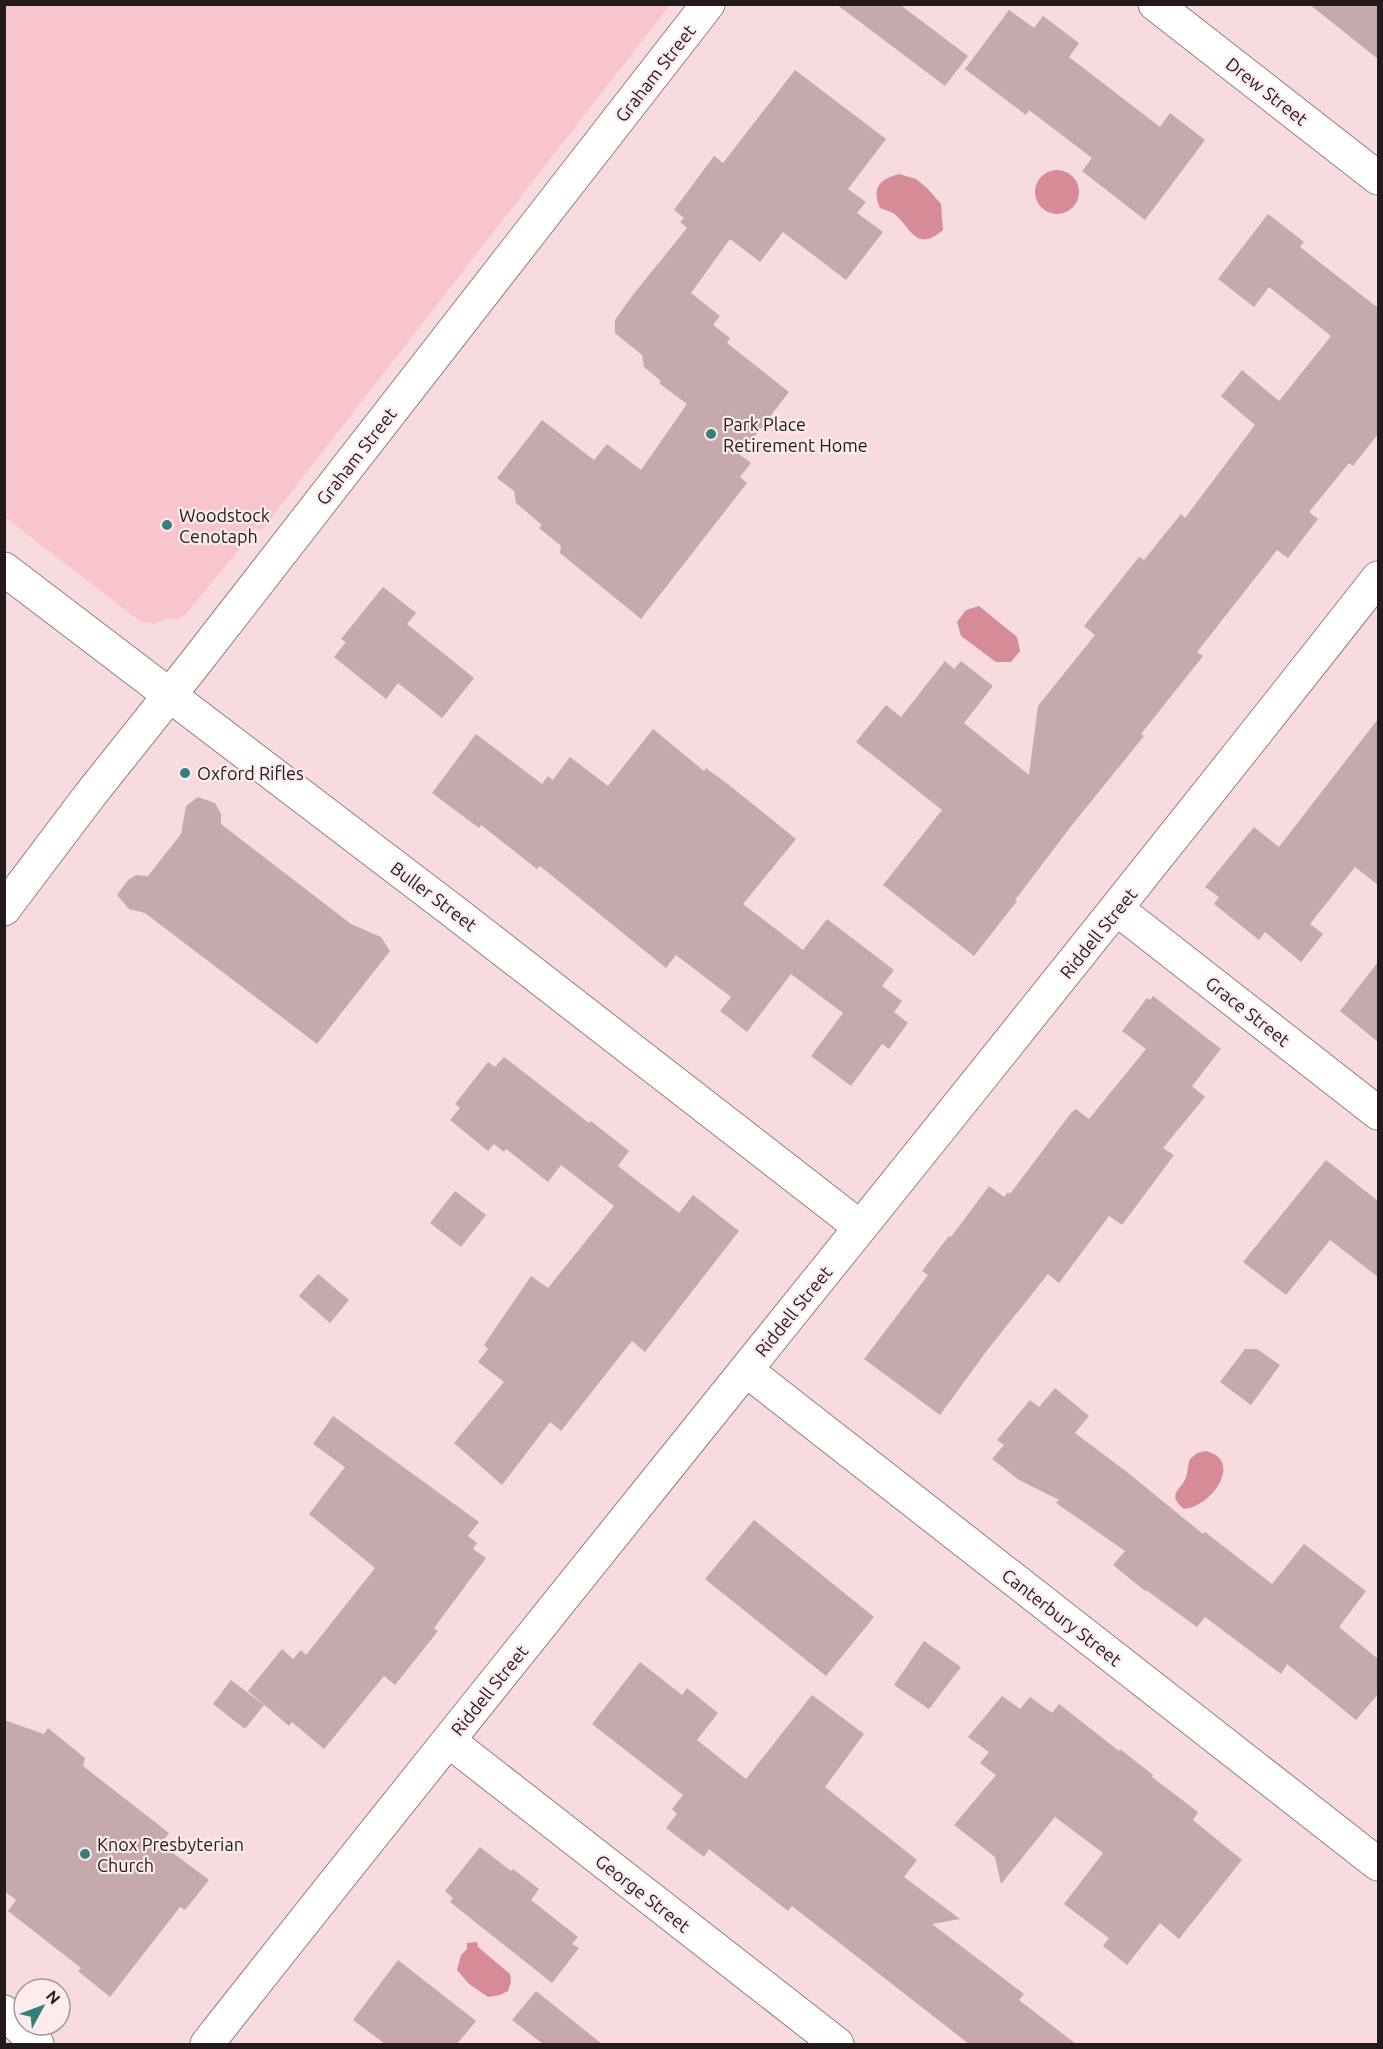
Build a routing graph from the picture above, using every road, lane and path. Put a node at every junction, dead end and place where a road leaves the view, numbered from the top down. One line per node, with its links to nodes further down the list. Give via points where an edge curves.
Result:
1 (708, 4): 6 (street, Graham Street)
2 (1155, 4): 3 (street, Drew Street)
3 (1378, 178)
4 (4, 568): 6 (street, Buller Street)
5 (1378, 578): 8 (street, Riddell Street)
6 (170, 696): 7 (street, Graham Street); 10 (street, Buller Street)
7 (4, 909)
8 (1117, 909): 9 (street, Grace Street); 10 (street, Riddell Street)
9 (1378, 1113)
10 (860, 1227): 11 (street, Riddell Street)
11 (746, 1370): 12 (street, Riddell Street); 13 (street, Canterbury Street)
12 (449, 1741): 16 (street, Riddell Street); 17 (street, George Street)
13 (1378, 1864)
14 (4, 2012): 15 (street)
15 (37, 2044)
16 (207, 2044)
17 (837, 2044)

